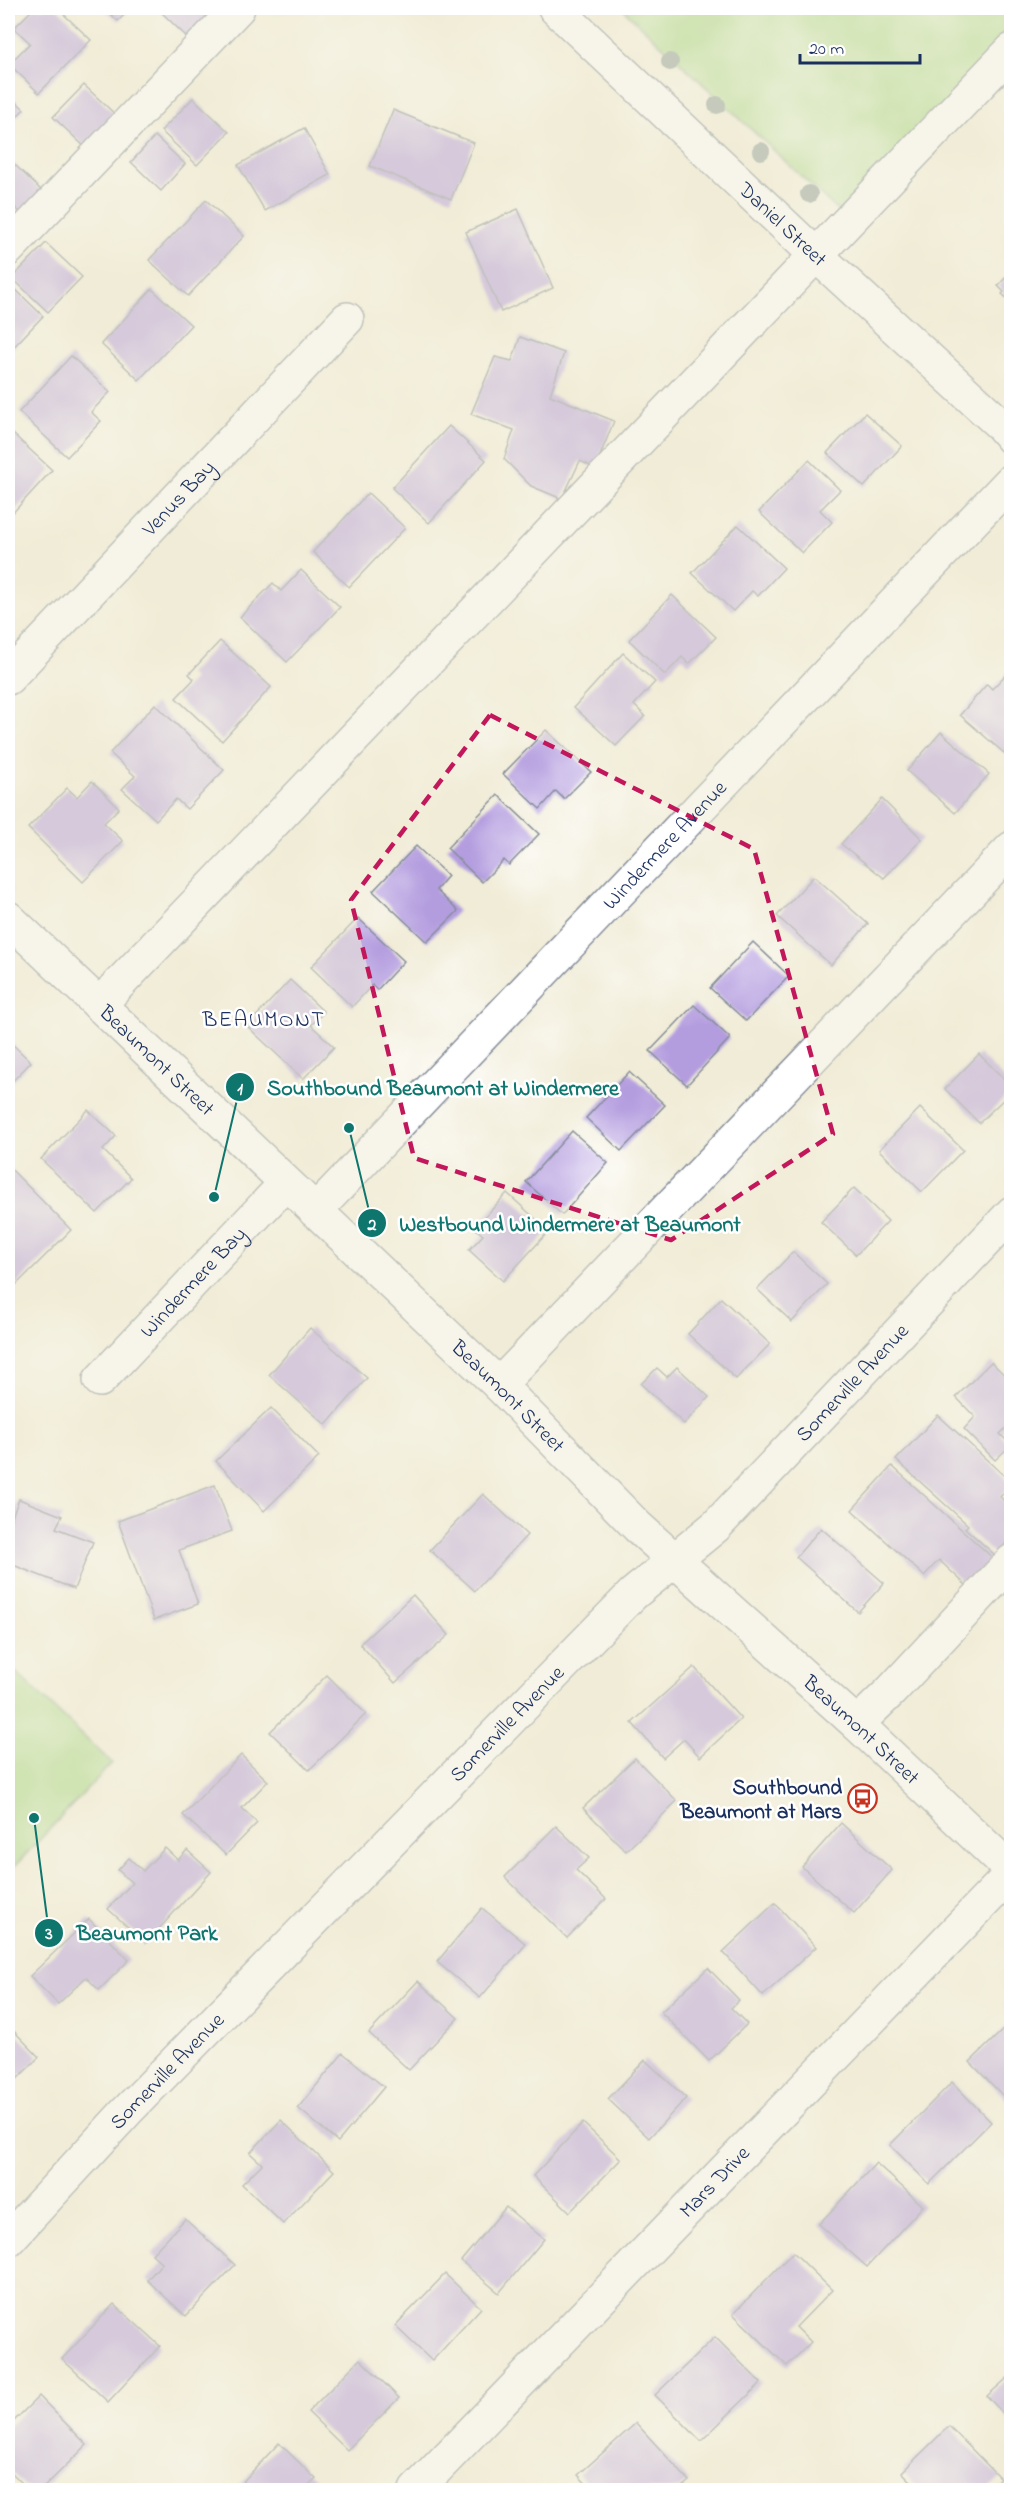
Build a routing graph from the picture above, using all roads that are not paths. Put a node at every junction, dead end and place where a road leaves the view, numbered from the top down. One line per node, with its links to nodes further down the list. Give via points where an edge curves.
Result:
1 (238, 8): 4 (street)
2 (555, 8): 5 (street, Daniel Street)
3 (1011, 50): 5 (street)
4 (8, 249)
5 (816, 255): 7 (street, Daniel Street); 12 (street)
6 (347, 319): 9 (street, Venus Bay)
7 (1011, 438)
8 (1011, 480): 14 (street, Windermere Avenue)
9 (8, 678)
10 (1011, 848): 17 (street)
11 (8, 918): 12 (street, Beaumont Street)
12 (99, 1005): 13 (street, Beaumont Street)
13 (286, 1183): 14 (street, Beaumont Street); 16 (street, Windermere Bay)
14 (315, 1211): 17 (street, Beaumont Street)
15 (1011, 1213): 18 (street, Somerville Avenue, via 716,1526)
16 (100, 1380)
17 (499, 1385): 18 (street, Beaumont Street)
18 (674, 1559): 20 (street, Beaumont Street); 22 (street, Somerville Avenue, via 624,1603 127,2111)
19 (1011, 1561): 20 (street)
20 (857, 1724): 21 (street, Beaumont Street)
21 (1011, 1872): 23 (street, Mars Drive)
22 (8, 2240)
23 (416, 2490)

